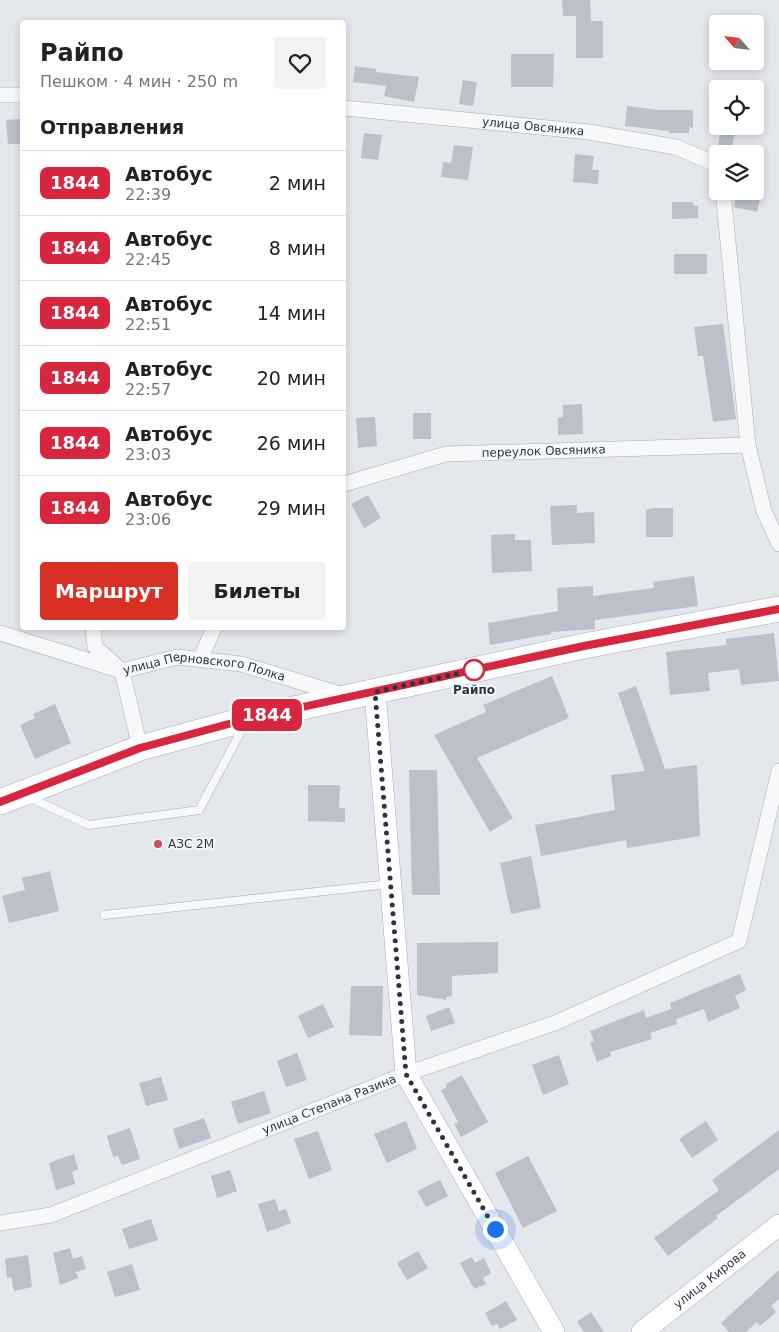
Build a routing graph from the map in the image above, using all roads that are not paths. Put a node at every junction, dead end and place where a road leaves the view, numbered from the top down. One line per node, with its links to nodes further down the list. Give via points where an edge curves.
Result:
1 (0, 95): 2 (street)
2 (20, 95)
3 (346, 108): 4 (street, улица Овсяника, via 589,132 676,147)
4 (709, 161)
5 (724, 200): 6 (street)
6 (748, 445): 7 (street, переулок Овсяника, via 446,454); 8 (street, via 764,511)
7 (346, 483)
8 (779, 544)
9 (779, 609): 15 (main road, via 584,646)
10 (93, 630): 14 (street, via 95,647)
11 (213, 630): 13 (street)
12 (0, 633): 14 (street, улица Перновского Полка)
13 (200, 660): 14 (street, улица Перновского Полка, via 177,657); 16 (street, улица Перновского Полка, via 240,664)
14 (122, 671): 18 (street)
15 (375, 692): 16 (main road); 21 (street)
16 (352, 697): 17 (main road)
17 (247, 719): 18 (main road); 20 (lane, via 199,810 89,825)
18 (140, 748): 20 (main road)
19 (779, 771): 23 (street, улица Степана Разина, via 739,941 555,1022)
20 (10, 797)
21 (391, 883): 22 (lane); 23 (street)
22 (104, 915)
23 (406, 1074): 24 (street, улица Степана Разина, via 51,1215); 26 (street)
24 (0, 1223)
25 (779, 1225): 27 (street, улица Кирова)
26 (554, 1332)
27 (642, 1332)

